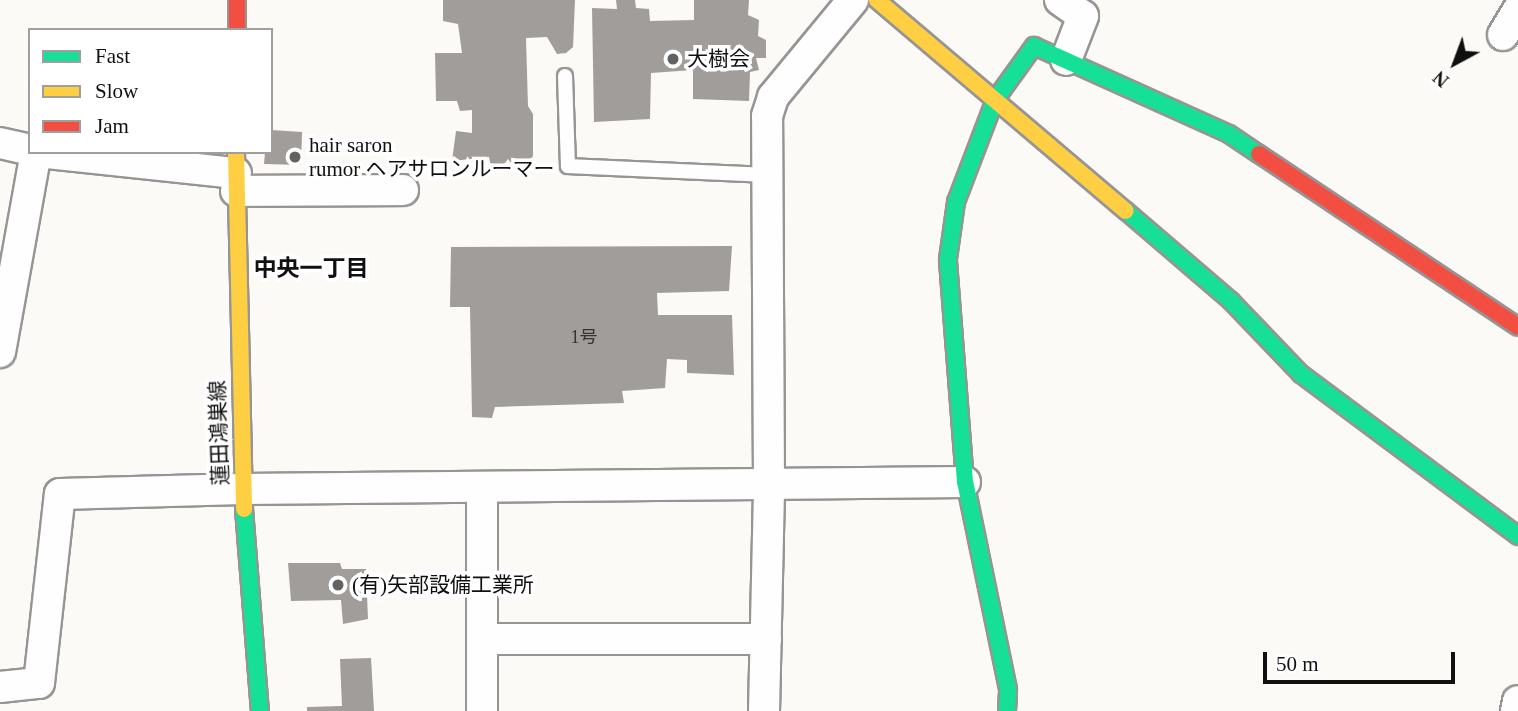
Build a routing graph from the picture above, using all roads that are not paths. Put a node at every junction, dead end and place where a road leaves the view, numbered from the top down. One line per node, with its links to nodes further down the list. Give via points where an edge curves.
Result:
1 (237, 0): 6 (street)
2 (853, 0): 16 (street, via 773,97 767,117)
3 (877, 0): 10 (street)
4 (1060, 0): 8 (street, via 1083,16)
5 (1518, 10): 7 (street)
6 (237, 28)
7 (1503, 35)
8 (1066, 60): 10 (street, via 1034,46); 18 (street, via 1229,134)
9 (565, 76): 16 (lane, via 568,166)
10 (995, 100): 21 (street, via 956,202 948,258); 24 (street, via 1231,301 1301,374)
11 (0, 143): 12 (street)
12 (28, 150)
13 (37, 154): 19 (street)
14 (57, 154): 15 (street)
15 (236, 172): 17 (street); 23 (street, 蓮田鴻巣線)
16 (767, 175): 20 (street)
17 (403, 190)
18 (1518, 327)
19 (0, 352)
20 (769, 482): 21 (street); 22 (street); 26 (street)
21 (965, 482): 32 (street, via 1008,689)
22 (482, 487): 23 (street); 25 (street)
23 (242, 489): 27 (street, via 60,494 39,683); 29 (street, 蓮田鴻巣線)
24 (1518, 536)
25 (482, 639): 26 (street); 30 (street)
26 (766, 639): 31 (street)
27 (0, 687)
28 (1518, 701): 33 (street)
29 (260, 711)
30 (482, 711)
31 (764, 711)
32 (1007, 711)
33 (1516, 711)

